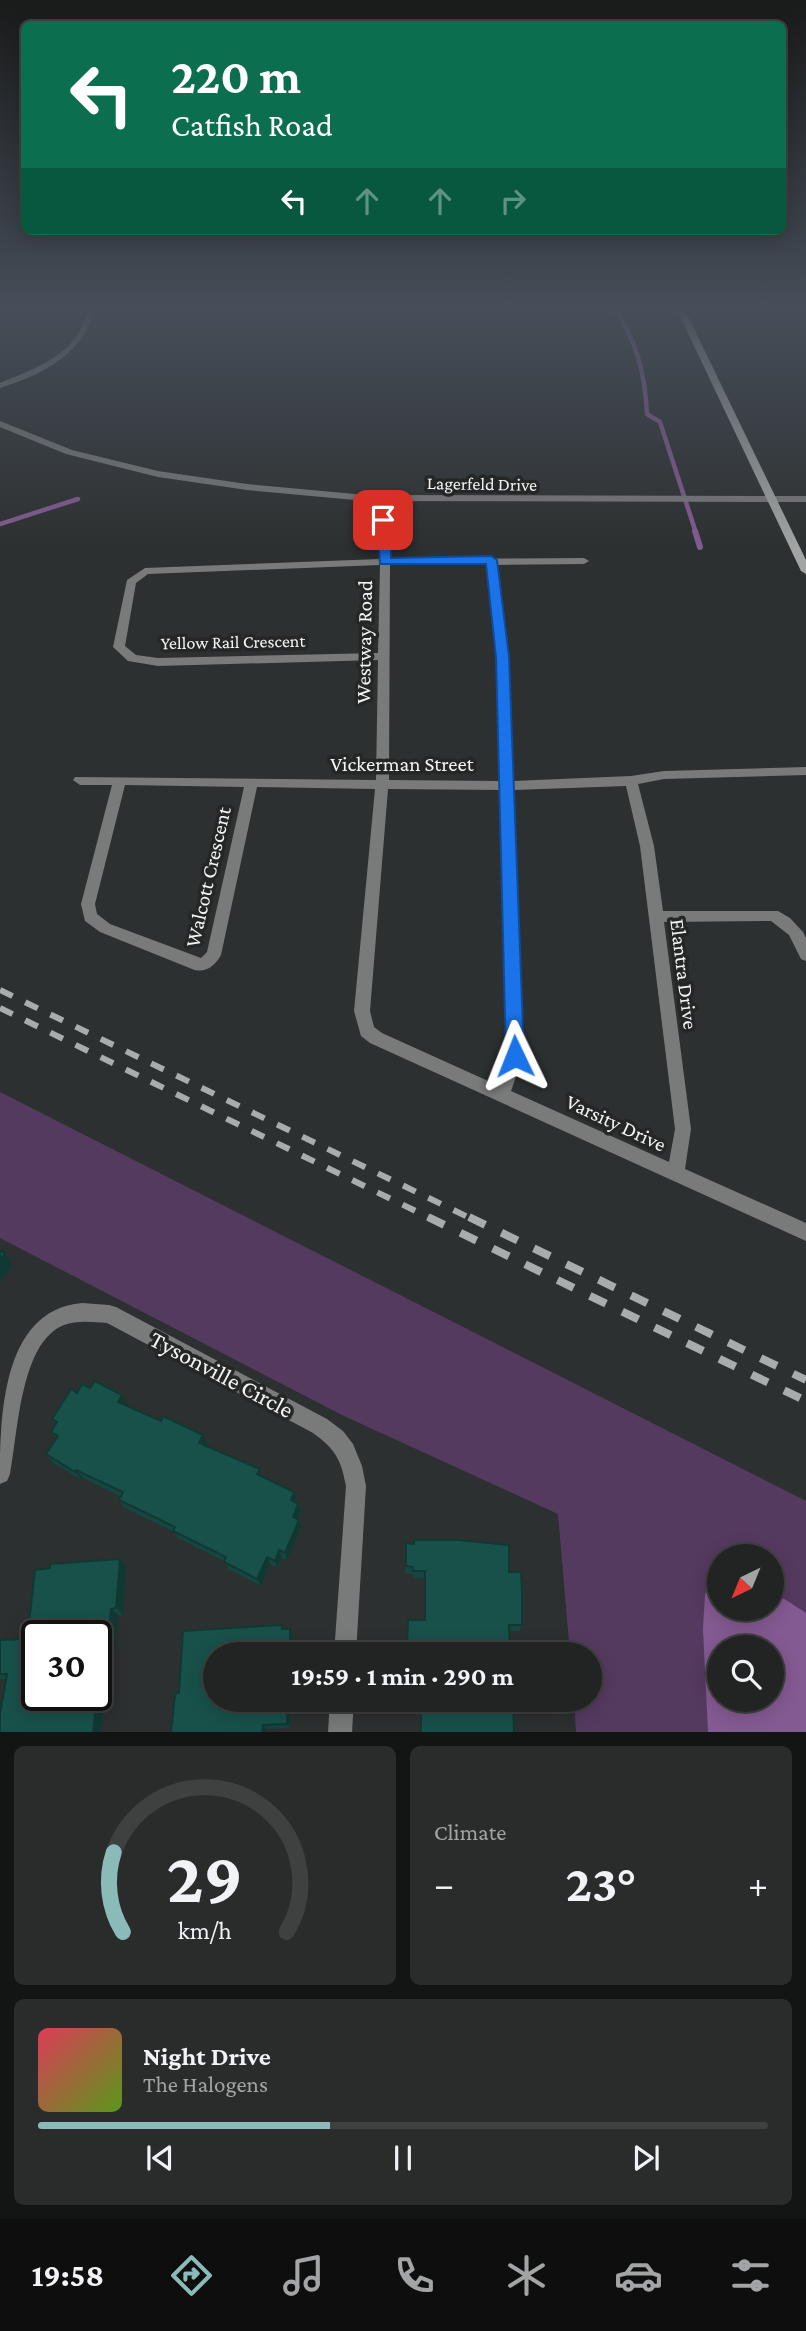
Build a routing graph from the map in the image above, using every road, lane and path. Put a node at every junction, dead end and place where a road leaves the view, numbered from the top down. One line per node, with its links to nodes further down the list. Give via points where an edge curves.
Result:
1 (719, 389): 5 (main road)
2 (0, 424): 3 (street, Lagerfeld Drive, via 69,452 158,474)
3 (383, 499): 5 (street, Lagerfeld Drive); 8 (street, Westway Road)
4 (806, 499): 5 (street, Lagerfeld Drive)
5 (772, 501): 9 (main road)
6 (491, 560): 7 (street); 8 (street); 17 (street, via 503,657)
7 (584, 561)
8 (385, 562): 10 (street, Westway Road); 10 (street, Yellow Rail Crescent, via 145,570 131,582 119,647 132,658 158,662)
9 (806, 571)
10 (383, 656): 16 (street, Westway Road)
11 (806, 771): 14 (street, Vickerman Street, via 664,775)
12 (80, 779): 13 (street, Vickerman Street)
13 (120, 780): 15 (street, Vickerman Street); 15 (street, Walcott Crescent, via 88,904 90,917 197,965 210,961 217,945)
14 (631, 781): 17 (street, Vickerman Street); 18 (street, Elantra Drive, via 647,846)
15 (251, 783): 16 (street, Vickerman Street)
16 (382, 786): 17 (street, Vickerman Street); 20 (street, Varsity Drive, via 364,1024 376,1038)
17 (506, 786): 20 (street, via 515,1056)
18 (656, 918): 19 (street, via 773,915 798,934); 21 (street, Elantra Drive, via 683,1129)
19 (806, 955)
20 (502, 1094): 21 (street, Varsity Drive)
21 (675, 1174): 22 (street, Varsity Drive)
22 (806, 1232)
23 (0, 1474): 24 (street, Tysonville Circle, via 28,1345 57,1317 109,1314 340,1440 352,1461 356,1486)
24 (346, 1642)
25 (341, 1712): 26 (street)
26 (340, 1732)

